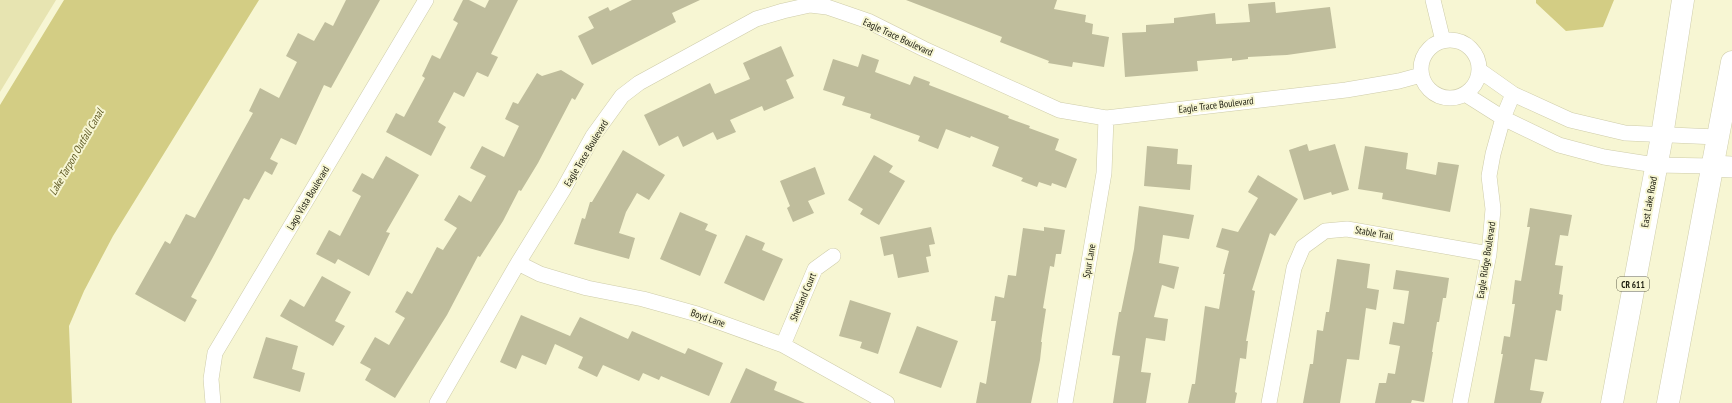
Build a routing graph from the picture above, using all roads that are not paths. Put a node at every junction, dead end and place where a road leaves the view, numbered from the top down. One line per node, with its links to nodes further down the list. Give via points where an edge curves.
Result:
1 (426, 0): 20 (street, Lago Vista Boulevard, via 215,354 211,379)
2 (1433, 0): 4 (street)
3 (1683, 0): 12 (main road, East Lake Road / CR 611)
4 (1443, 41): 6 (street, via 1461,42 1468,47 1478,62); 7 (street, via 1435,44 1426,53 1420,66)
5 (1732, 62): 13 (main road)
6 (1479, 70): 8 (street, via 1477,80); 9 (street)
7 (1421, 75): 8 (street, via 1430,91 1438,96 1456,98); 10 (street, Eagle Trace Boulevard, via 1346,90)
8 (1465, 94): 11 (street)
9 (1512, 94): 11 (street, Eagle Ridge Boulevard); 12 (street, via 1570,120 1625,134)
10 (1106, 118): 18 (street, Eagle Trace Boulevard, via 1059,110 868,21 827,7 810,4 783,10 756,19 639,83 622,96 593,136); 23 (street, Spur Lane, via 1104,173)
11 (1503, 118): 14 (street, via 1559,145 1604,157); 16 (street, Eagle Ridge Boulevard, via 1489,176 1493,209)
12 (1662, 136): 13 (street); 14 (main road, East Lake Road / CR 611)
13 (1724, 137): 15 (main road)
14 (1655, 165): 15 (street); 26 (main road, East Lake Road / CR 611)
15 (1722, 167): 27 (main road)
16 (1489, 254): 24 (street, Stable Trail, via 1347,228 1325,231 1303,247 1294,268); 25 (street, Eagle Ridge Boulevard)
17 (833, 256): 19 (street, Shetland Court, via 815,269)
18 (518, 263): 19 (street, Boyd Lane, via 540,274 587,288 643,299 697,314); 21 (street, Eagle Trace Boulevard)
19 (783, 345): 22 (street, Boyd Lane)
20 (213, 403)
21 (437, 403)
22 (887, 403)
23 (1065, 403)
24 (1269, 403)
25 (1460, 403)
26 (1612, 403)
27 (1668, 403)

